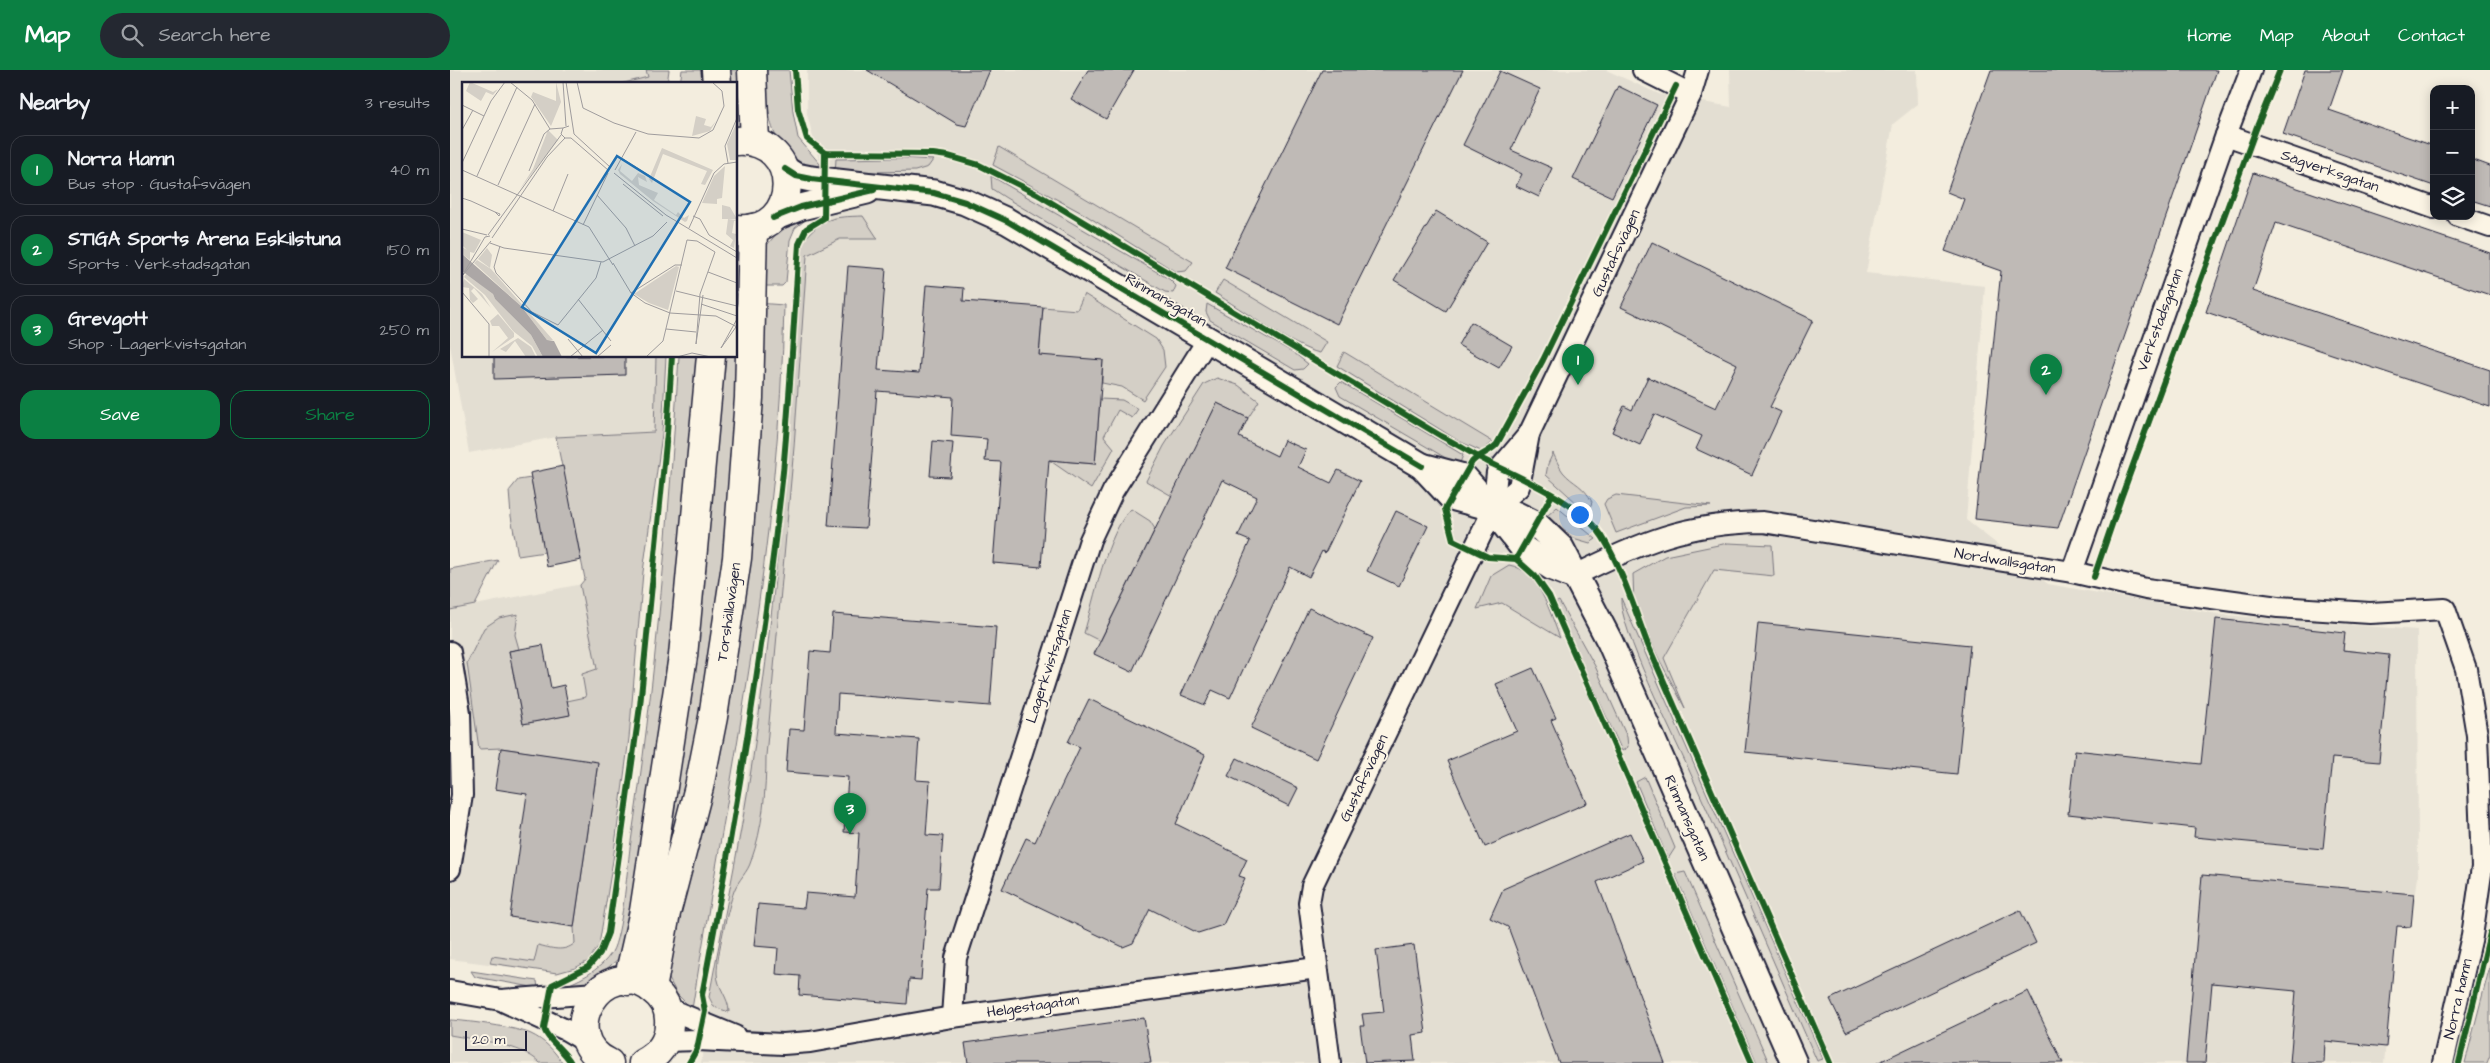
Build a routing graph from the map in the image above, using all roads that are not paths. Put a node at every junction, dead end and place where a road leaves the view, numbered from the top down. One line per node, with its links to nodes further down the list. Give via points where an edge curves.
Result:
1 (752, 70): 7 (main road)
2 (1643, 70): 5 (street)
3 (1698, 70): 5 (street, Gustafsvägen)
4 (2251, 70): 6 (street, Verkstadsgatan)
5 (1691, 94): 16 (street, Gustafsvägen, via 1529,434 1496,472)
6 (2226, 135): 10 (street, Sågverksgatan); 17 (street, Verkstadsgatan)
7 (746, 142): 8 (main road, via 776,155)
8 (785, 169): 9 (street, Rinmansgatan, via 804,178); 12 (main road, via 787,195 779,211)
9 (883, 188): 12 (street, Rinmansgatan, via 801,207); 14 (street, Rinmansgatan, via 934,194 965,202 1007,221)
10 (2430, 207)
11 (2470, 220): 13 (street)
12 (754, 225): 25 (main road, Torshällavägen, via 749,398 736,568 699,787)
13 (2490, 227)
14 (1208, 339): 16 (street, Rinmansgatan, via 1422,466 1464,477); 27 (street, Lagerkvistsgatan, via 1113,491 1090,540 956,958)
15 (711, 358): 25 (main road, via 683,656 644,911)
16 (1494, 510): 18 (street, Rinmansgatan, via 1515,514 1537,525 1561,548); 22 (street, Gustafsvägen, via 1312,886 1309,903)
17 (2072, 572): 18 (street, Nordwallsgatan, via 1754,522 1728,523 1666,535); 19 (street, Nordwallsgatan, via 2146,589 2278,607 2370,612)
18 (1574, 576): 33 (street, Rinmansgatan, via 1590,600 1610,642)
19 (2444, 609): 34 (street, Norra hamn, via 2466,669 2477,735 2482,867 2472,936)
20 (450, 652): 21 (street, via 460,713 462,795)
21 (450, 869)
22 (1317, 968): 27 (street, Helgestagatan); 32 (street, Gustafsvägen)
23 (450, 991): 26 (street)
24 (596, 993): 25 (main road, via 609,984); 26 (street); 30 (main road, via 584,1017 584,1034)
25 (649, 993): 28 (main road, via 669,1029); 29 (street, Helgestagatan)
26 (501, 1000): 30 (street, via 566,1030)
27 (952, 1016): 29 (street, Helgestagatan, via 810,1042)
28 (665, 1041): 29 (street, Helgestagatan); 31 (main road, via 656,1055)
29 (749, 1042)
30 (601, 1057)
31 (643, 1063)
32 (1330, 1063)
33 (1794, 1063)
34 (2443, 1063)

